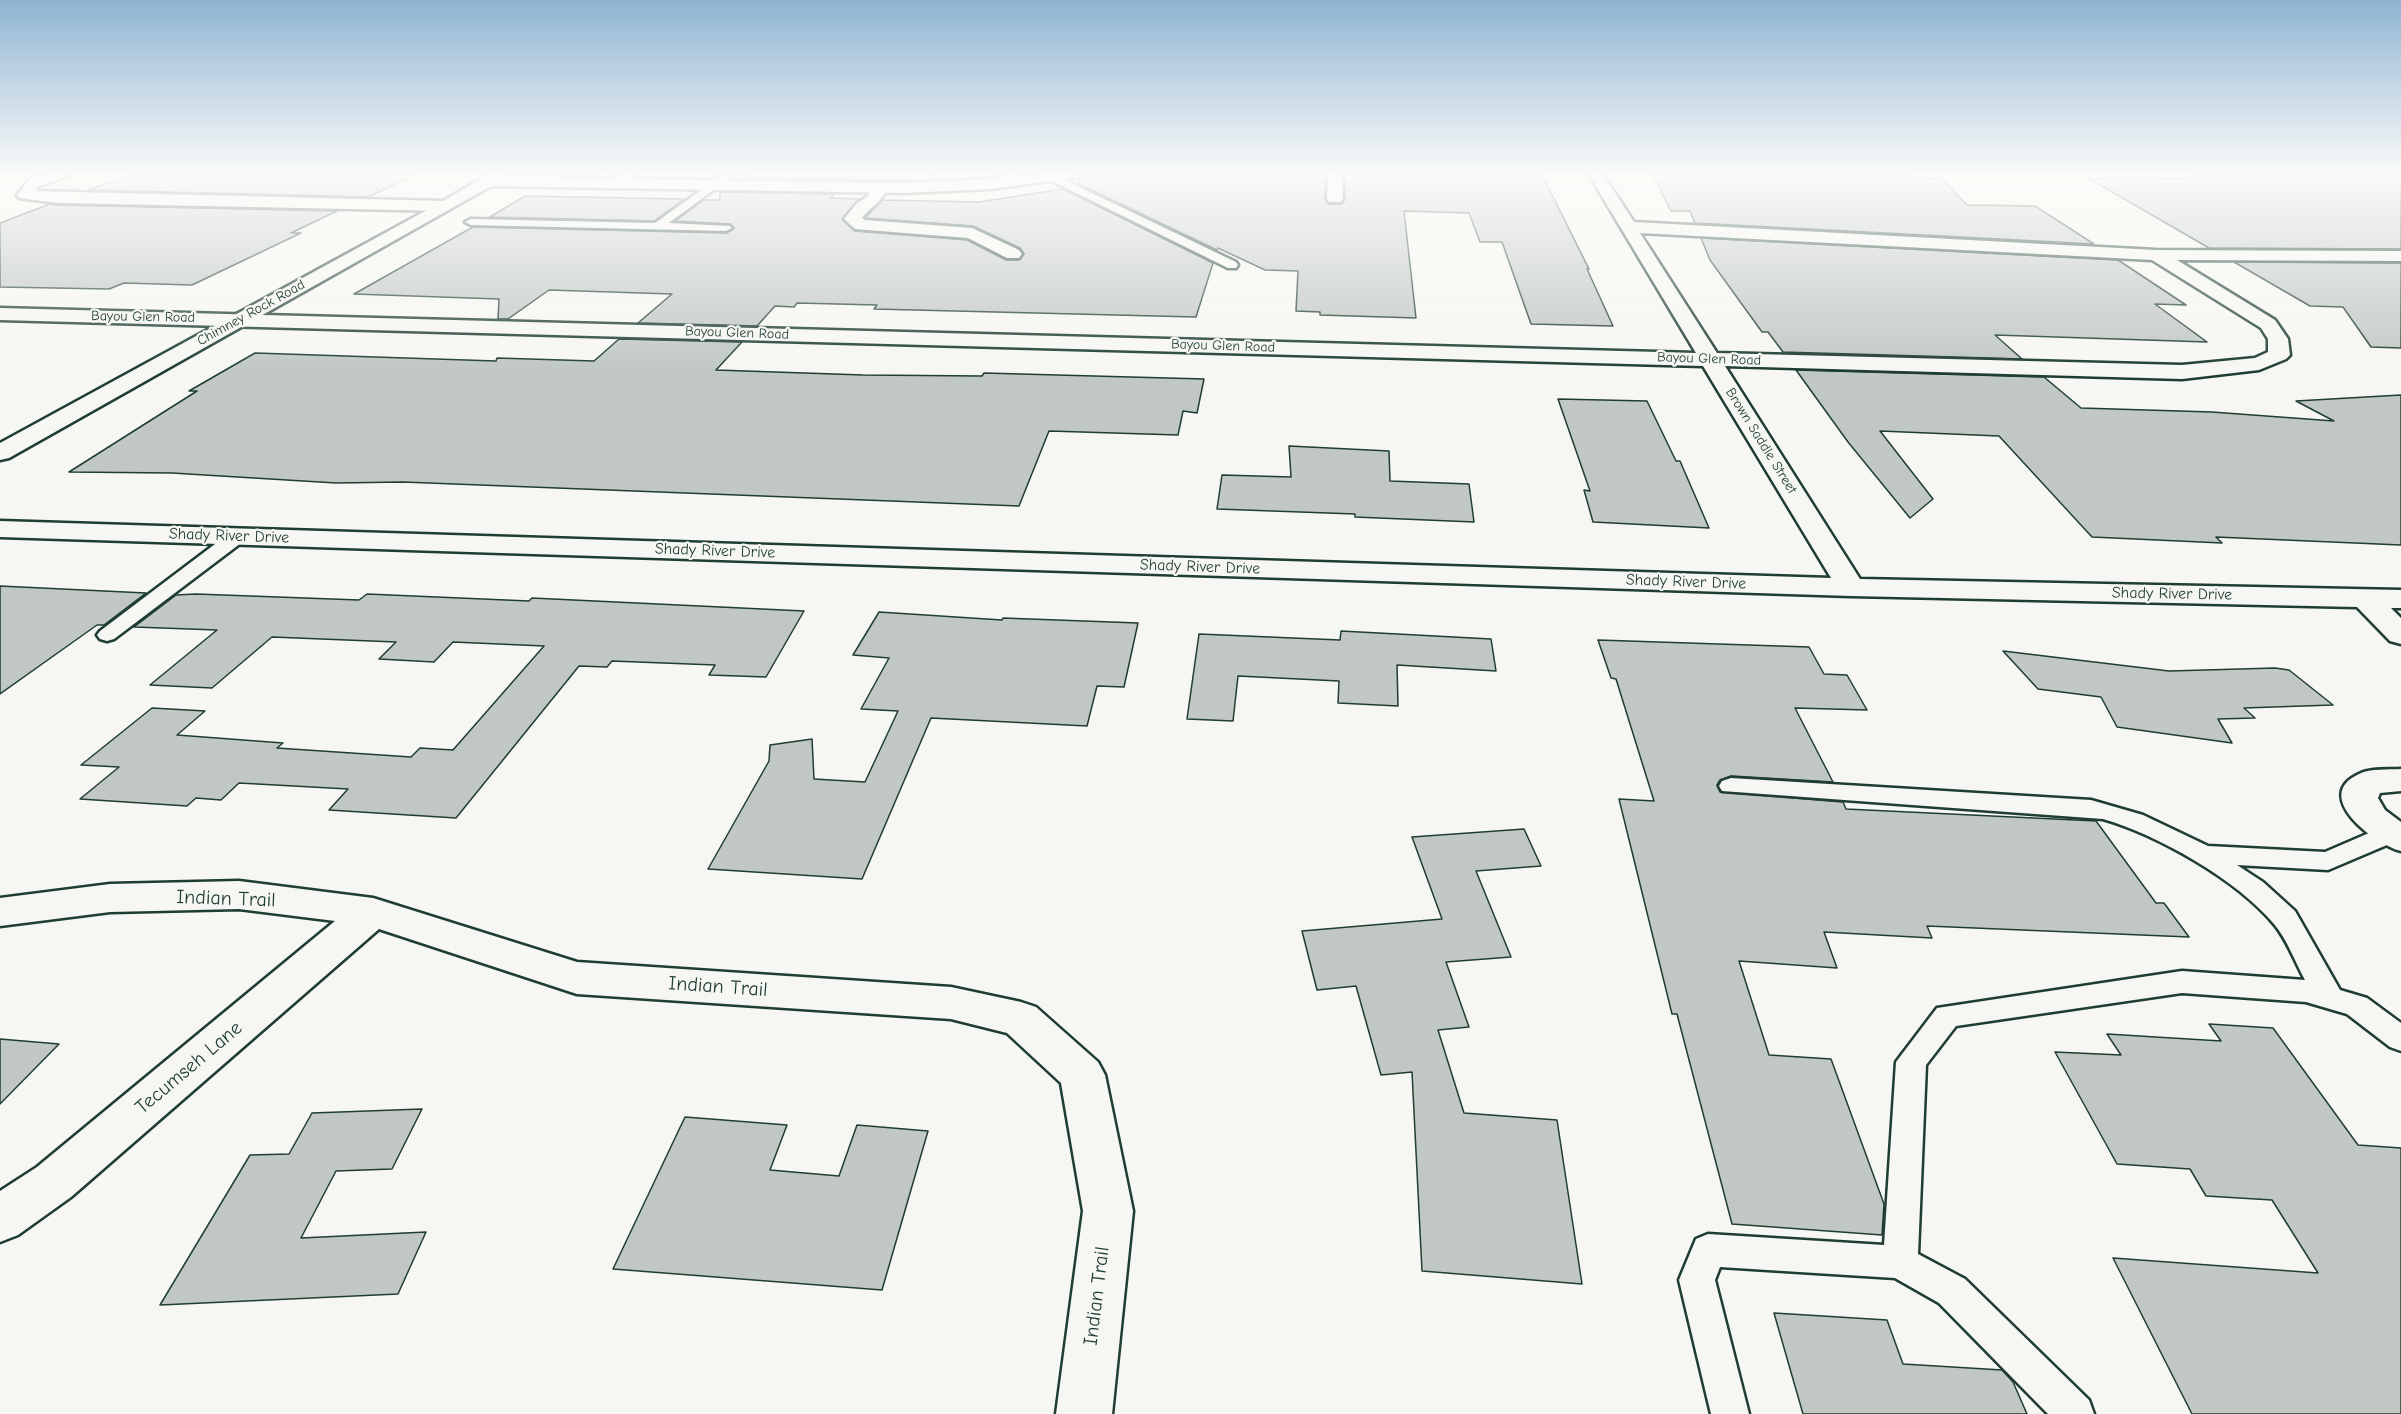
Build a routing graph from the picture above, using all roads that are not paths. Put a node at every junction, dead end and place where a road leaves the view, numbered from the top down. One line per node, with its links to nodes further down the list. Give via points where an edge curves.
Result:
1 (386, 239): 11 (street, Chimney Rock Road)
2 (984, 239): 6 (street)
3 (1179, 239): 9 (lane)
4 (1635, 239): 12 (street, Brown Saddle Street)
5 (1853, 239): 7 (street)
6 (1013, 254)
7 (2156, 255): 8 (street); 12 (street, Bayou Glen Road, via 2268,324 2278,339 2279,355 2259,364 2182,372)
8 (2401, 256)
9 (1232, 265)
10 (0, 314): 11 (street, Bayou Glen Road)
11 (238, 320): 12 (street, Bayou Glen Road); 13 (street, Chimney Rock Road)
12 (1710, 359): 16 (street, Brown Saddle Street)
13 (0, 453)
14 (0, 529): 15 (street, Shady River Drive)
15 (238, 536): 16 (street, Shady River Drive); 19 (lane)
16 (1851, 587): 17 (street, Shady River Drive)
17 (2366, 599): 18 (street, Shady River Drive); 20 (street)
18 (2401, 599)
19 (107, 635)
20 (2401, 635)
21 (2401, 780): 23 (street, via 2371,782 2361,789 2359,799 2379,825)
22 (1731, 786): 24 (lane, via 2091,808 2149,826)
23 (2397, 836): 24 (lane, via 2328,861)
24 (2203, 854): 27 (lane, via 2254,889 2285,918)
25 (0, 912): 26 (street, Indian Trail, via 110,898 239,895)
26 (373, 912): 29 (street, Tecumseh Lane, via 54,1182); 31 (street, Indian Trail, via 577,978 951,1003 1021,1019 1082,1075 1108,1210)
27 (2330, 997): 28 (lane, via 2357,1006); 30 (lane, via 2306,991 2182,982 1947,1016 1911,1062)
28 (2401, 1039)
29 (0, 1219)
30 (1900, 1262): 32 (lane, via 1708,1250 1697,1280); 33 (lane, via 1952,1292)
31 (1084, 1414)
32 (1730, 1414)
33 (2075, 1414)

